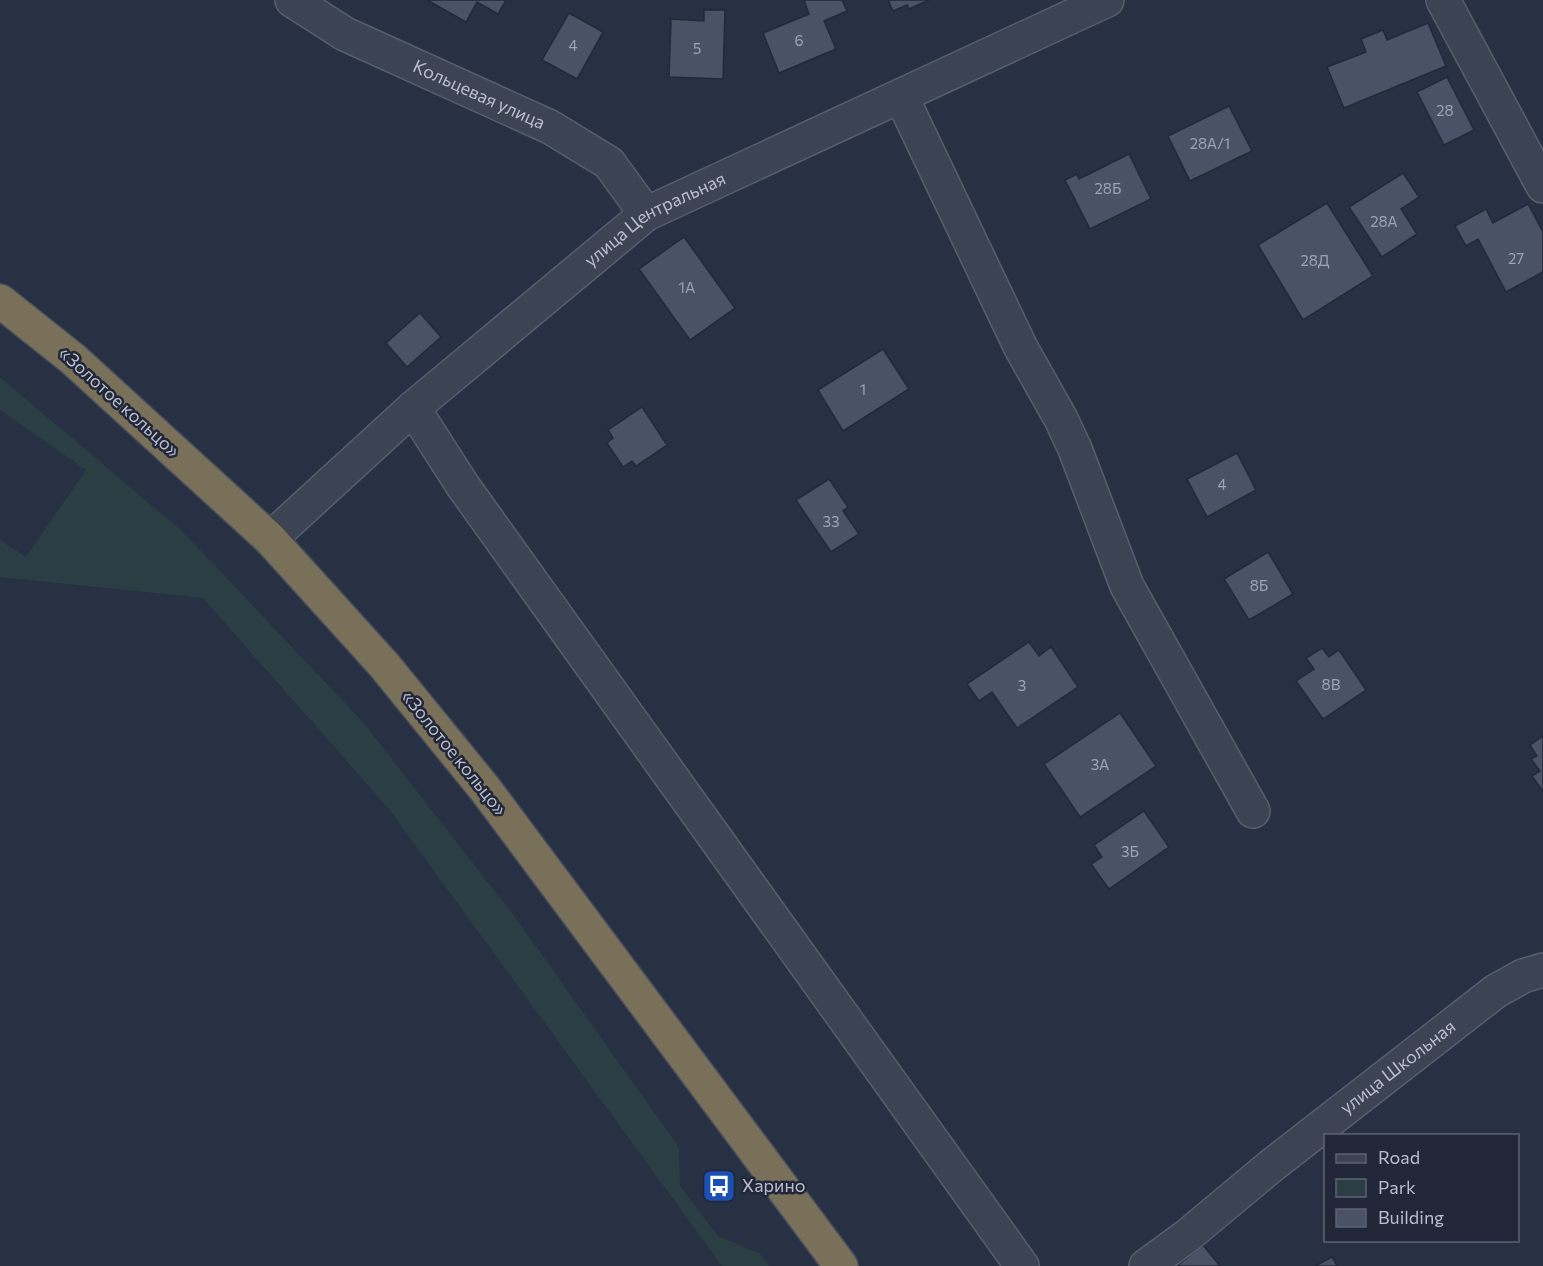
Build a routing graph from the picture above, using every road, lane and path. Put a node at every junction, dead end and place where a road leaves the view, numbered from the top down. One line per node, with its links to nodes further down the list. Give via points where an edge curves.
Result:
1 (292, 0): 6 (street, Кольцевая улица, via 345,34 570,139 609,163)
2 (1107, 0): 4 (street, улица Центральная)
3 (1443, 0): 5 (street)
4 (901, 96): 6 (street, улица Центральная); 10 (street, via 1021,348 1075,449 1127,586)
5 (1543, 186)
6 (646, 214): 8 (street, улица Центральная)
7 (0, 301): 9 (highway, «Золотое кольцо», via 73,359)
8 (413, 408): 9 (street, улица Центральная); 13 (street, via 470,496)
9 (270, 539): 12 (highway, «Золотое кольцо», via 384,665 485,789)
10 (1253, 812)
11 (1543, 970): 14 (street, улица Школьная, via 1496,991)
12 (841, 1266)
13 (1022, 1266)
14 (1146, 1266)

